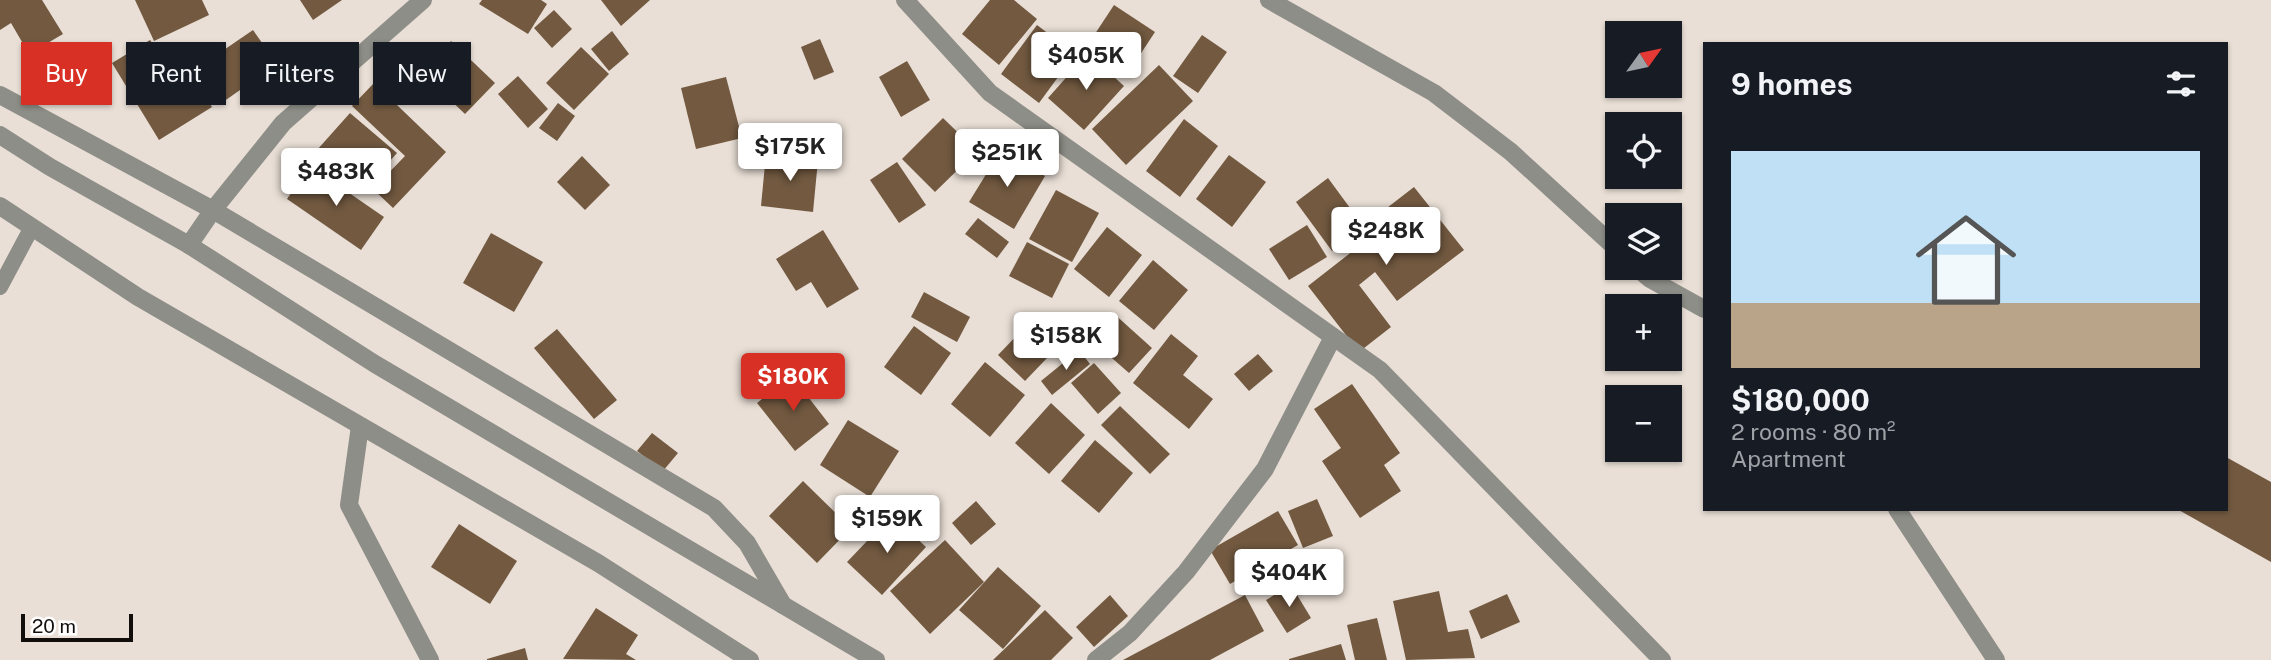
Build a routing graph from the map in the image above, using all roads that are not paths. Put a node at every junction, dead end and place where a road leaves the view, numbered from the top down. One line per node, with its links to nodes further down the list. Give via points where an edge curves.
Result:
1 (423, 0): 7 (street, via 283,122)
2 (905, 0): 14 (street, via 990,93)
3 (1269, 0): 9 (street, via 1434,93 1511,152)
4 (0, 95): 7 (street)
5 (0, 135): 10 (street)
6 (0, 206): 8 (street)
7 (213, 210): 10 (street); 17 (street, via 714,508 747,543)
8 (32, 227): 12 (lane); 15 (street, via 138,297)
9 (1605, 238)
10 (189, 245): 17 (street, via 375,364)
11 (1652, 280): 13 (street)
12 (0, 287)
13 (1703, 308)
14 (1333, 337): 21 (street, via 1265,469 1186,572 1130,633); 22 (street, via 1380,370)
15 (360, 425): 18 (street, via 349,505); 19 (street, via 598,563)
16 (1898, 511): 23 (street)
17 (783, 605): 20 (street)
18 (430, 660)
19 (750, 660)
20 (877, 660)
21 (1096, 660)
22 (1662, 660)
23 (1996, 660)

